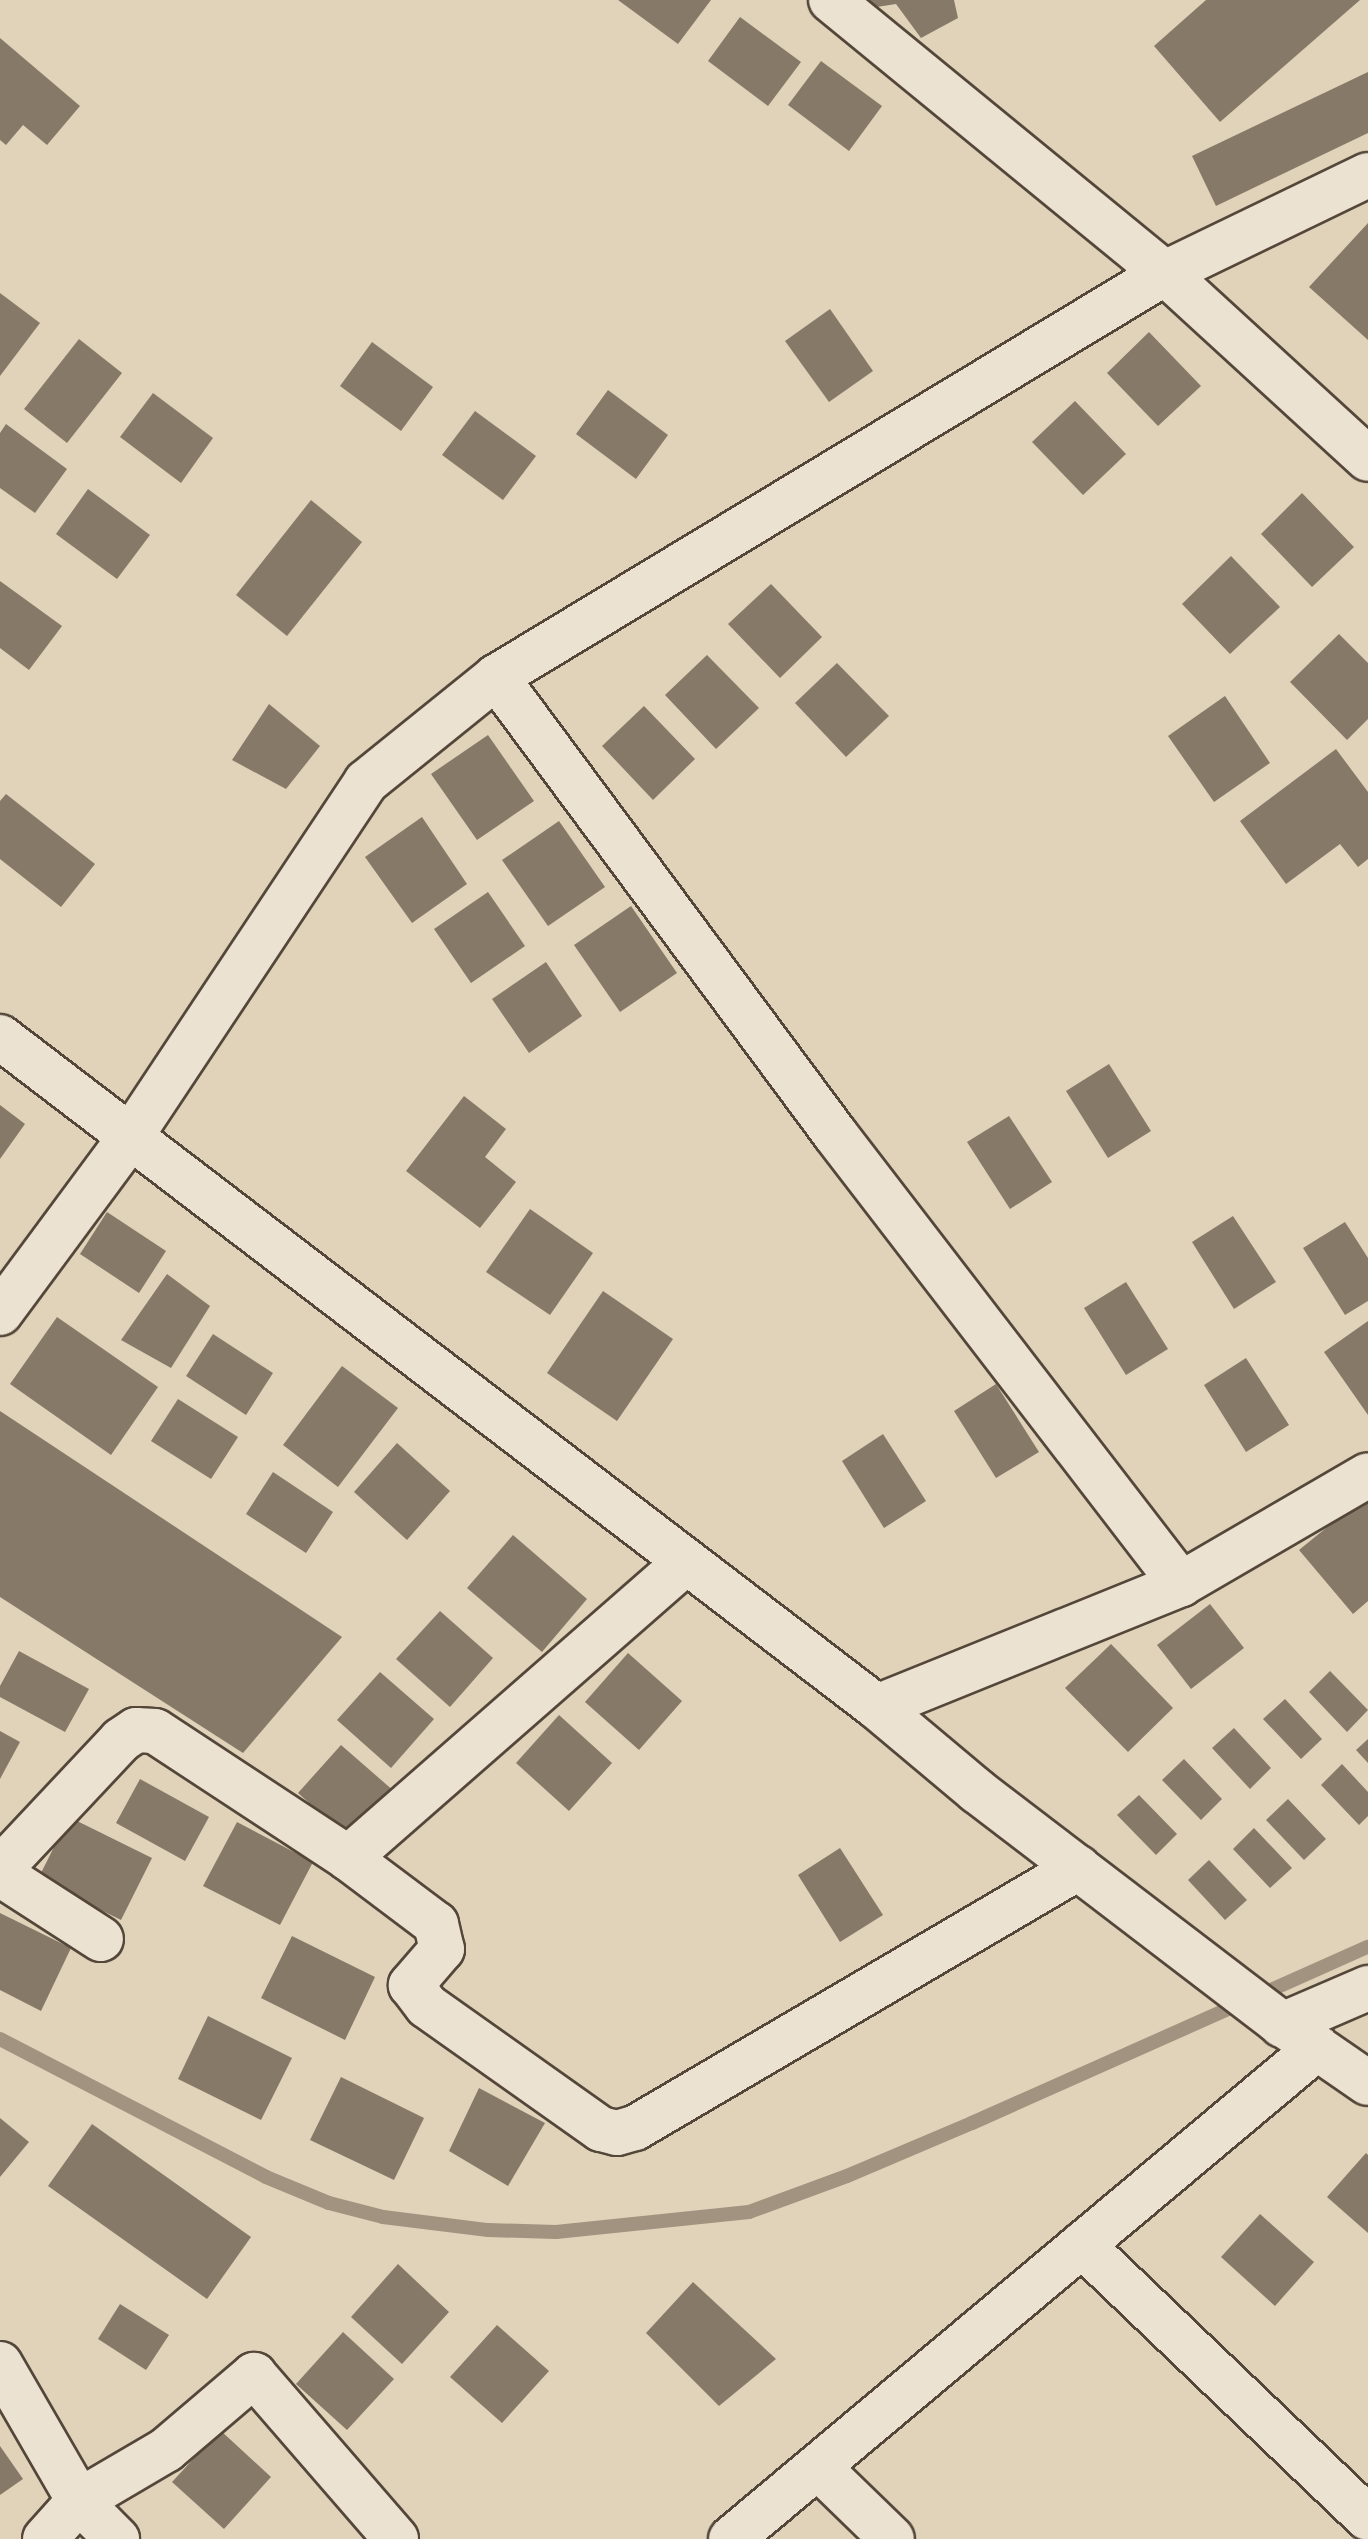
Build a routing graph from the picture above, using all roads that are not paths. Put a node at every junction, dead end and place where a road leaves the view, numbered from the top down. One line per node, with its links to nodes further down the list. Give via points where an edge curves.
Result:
1 (831, 0): 3 (street)
2 (1368, 175): 3 (street)
3 (1165, 273): 4 (street); 5 (street)
4 (1368, 459)
5 (496, 677): 7 (street, via 366,782); 11 (street, via 835,1134)
6 (0, 1037): 7 (street)
7 (131, 1136): 8 (street); 10 (street)
8 (0, 1313)
9 (1368, 1475): 11 (street)
10 (686, 1562): 12 (street); 13 (street)
11 (1181, 1584): 12 (street)
12 (877, 1707): 14 (street)
13 (348, 1858): 14 (street, via 436,1924 442,1949 411,1985 427,2006 601,2129 617,2133 635,2128); 15 (street, via 155,1731 136,1730)
14 (1078, 1868): 18 (street)
15 (0, 1871): 16 (street)
16 (101, 1939)
17 (1368, 1988): 18 (street)
18 (1292, 2031): 19 (street); 20 (street)
19 (1368, 2083)
20 (1082, 2245): 22 (street); 24 (street)
21 (0, 2364): 23 (street)
22 (818, 2467): 28 (street); 29 (street)
23 (79, 2501): 25 (street); 26 (street); 27 (street, via 166,2450 254,2375)
24 (1368, 2518)
25 (45, 2539)
26 (117, 2539)
27 (396, 2539)
28 (731, 2539)
29 (892, 2539)

